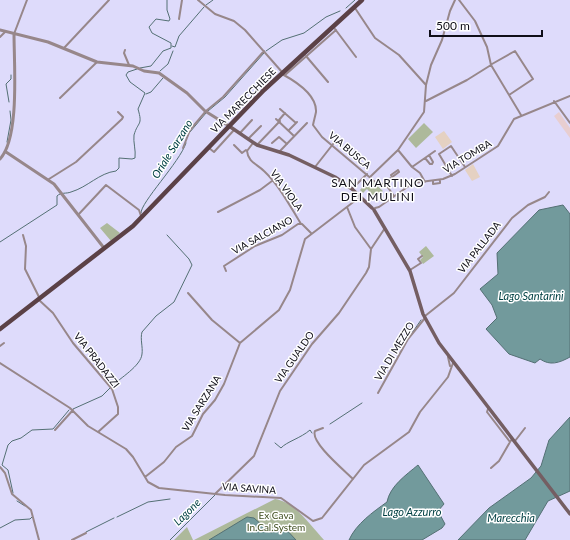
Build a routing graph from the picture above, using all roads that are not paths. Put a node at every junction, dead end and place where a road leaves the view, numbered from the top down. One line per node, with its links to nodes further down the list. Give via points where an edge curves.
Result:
1 (27, 0): 13 (street)
2 (109, 0): 15 (street)
3 (182, 0): 9 (street)
4 (198, 0): 17 (street, via 219,16 234,21 246,30)
5 (362, 0): 8 (main road, VIA MARECCHIESE)
6 (455, 0): 25 (street, VIA BUSCA)
7 (459, 0): 22 (street, via 479,30)
8 (354, 7): 10 (main road, VIA MARECCHIESE); 25 (street, via 372,35 399,55)
9 (179, 19)
10 (335, 28): 18 (street); 19 (street); 23 (main road, VIA MARECCHIESE)
11 (0, 30): 12 (street)
12 (5, 32): 13 (street); 14 (street)
13 (14, 34): 15 (street); 57 (street, via 13,120)
14 (0, 37)
15 (64, 48): 20 (street)
16 (125, 50): 21 (street)
17 (264, 51): 23 (street); 32 (street, via 223,98)
18 (306, 56): 23 (street); 24 (street)
19 (356, 57)
20 (97, 62): 21 (street); 28 (street)
21 (129, 65): 32 (street, via 159,73 187,93)
22 (492, 65): 26 (street); 26 (street, via 516,51 533,79); 29 (street)
23 (283, 74): 41 (main road, VIA MARECCHIESE, via 233,122); 52 (street, VIA BUSCA, via 289,76 309,94 316,111 314,127)
24 (328, 82)
25 (426, 85): 29 (street, VIA BUSCA)
26 (509, 95): 35 (street)
27 (570, 96): 30 (street, VIA TOMBA)
28 (60, 98)
29 (426, 101): 55 (street, VIA BUSCA, via 422,116)
30 (554, 101): 35 (street, VIA TOMBA); 39 (street)
31 (280, 109): 34 (street)
32 (206, 111): 41 (street); 53 (street, via 190,130)
33 (118, 112): 69 (street, via 122,119 76,162)
34 (285, 113): 37 (street); 42 (street, via 296,123)
35 (521, 115): 64 (street, VIA TOMBA, via 513,120 498,146)
36 (252, 120): 43 (street)
37 (278, 120): 42 (street); 51 (street)
38 (306, 123): 44 (street)
39 (570, 123)
40 (260, 126): 45 (street)
41 (233, 128): 43 (main road); 81 (main road, VIA MARECCHIESE, via 209,147)
42 (289, 130): 44 (street)
43 (240, 133): 45 (main road)
44 (294, 136): 49 (street)
45 (248, 139): 47 (main road)
46 (337, 139): 52 (street)
47 (253, 143): 51 (main road); 54 (street)
48 (272, 143): 49 (street, via 279,137)
49 (287, 144): 58 (street)
50 (234, 145): 54 (street, via 242,152)
51 (257, 145): 58 (main road)
52 (333, 145): 62 (street); 65 (street, VIA BUSCA)
53 (183, 148)
54 (247, 149): 70 (street, VIA VIOLA, via 249,160)
55 (398, 150): 63 (street); 67 (street, VIA BUSCA)
56 (435, 151): 59 (street)
57 (6, 152): 61 (street); 69 (street)
58 (280, 152): 62 (main road)
59 (429, 155): 60 (street); 60 (street, via 432,164)
60 (425, 158): 63 (street)
61 (0, 159)
62 (315, 167): 73 (main road)
63 (412, 167): 72 (street, via 420,172)
64 (465, 167): 66 (street, VIA TOMBA); 66 (street, via 451,146 439,154)
65 (367, 174): 67 (street, VIA BUSCA); 73 (street)
66 (452, 176): 72 (street, VIA TOMBA, via 440,181)
67 (370, 177): 71 (street, via 380,186)
68 (392, 177): 71 (street)
69 (49, 179): 80 (street)
70 (272, 181): 79 (street); 82 (street, VIA VIOLA)
71 (384, 182): 75 (street)
72 (425, 182): 75 (street, VIA TOMBA, via 413,184)
73 (352, 189): 76 (main road)
74 (549, 192): 93 (street, VIA PALLADA, via 512,218 454,293)
75 (394, 196): 78 (street, VIA TOMBA)
76 (362, 198): 77 (street, VIA SARZANA); 78 (main road)
77 (346, 207): 84 (street, VIA SARZANA); 87 (street, via 355,227)
78 (375, 209): 83 (main road)
79 (218, 212)
80 (78, 215): 81 (street, via 106,185 139,210); 86 (street)
81 (142, 217): 86 (main road, VIA MARECCHIESE)
82 (301, 224): 84 (street, VIA SALCIANO); 90 (street, VIA SALCIANO, via 247,251 224,266)
83 (385, 228): 87 (street, VIA GUALDO); 89 (main road)
84 (311, 233): 96 (street, VIA SARZANA, via 303,243 291,288 283,304 271,318)
85 (23, 235): 92 (street, via 26,246 25,269)
86 (104, 248): 92 (main road, VIA MARECCHIESE)
87 (371, 249): 113 (street, VIA GUALDO, via 366,273 280,391 256,453)
88 (422, 256): 89 (street, via 418,259 421,263)
89 (410, 270): 93 (main road)
90 (226, 271)
91 (188, 293): 96 (street, via 212,320)
92 (39, 299): 94 (main road, VIA MARECCHIESE); 107 (street, VIA PRADAZZI, via 58,319 73,343 114,394 118,414)
93 (425, 317): 98 (main road); 102 (street, VIA DI MEZZO, via 408,339)
94 (0, 329)
95 (4, 343): 97 (street)
96 (240, 343): 111 (street, VIA SARZANA, via 224,384 203,414 192,436 176,447 168,458)
97 (0, 346)
98 (448, 357): 100 (main road); 101 (street)
99 (0, 363): 103 (street, VIA SAVINA)
100 (453, 364): 101 (street, VIA SAVINA); 108 (main road)
101 (450, 369): 112 (street, VIA SAVINA, via 448,377 420,412 409,432 370,460)
102 (378, 393)
103 (73, 410): 106 (street); 107 (street, VIA SAVINA, via 88,426)
104 (323, 428): 112 (street, via 315,431 314,438)
105 (525, 428): 108 (street)
106 (55, 430)
107 (98, 432): 111 (street, VIA SAVINA, via 131,453)
108 (512, 441): 110 (street, via 499,461); 114 (main road)
109 (0, 466): 116 (street, via 12,494 31,510)
110 (491, 468)
111 (145, 478): 113 (street, VIA SAVINA, via 151,485 159,488)
112 (353, 479): 113 (street, VIA SAVINA, via 322,518 315,521 308,520 281,498)
113 (215, 494)
114 (569, 513)
115 (86, 533): 117 (street)
116 (39, 540)
117 (72, 540)

